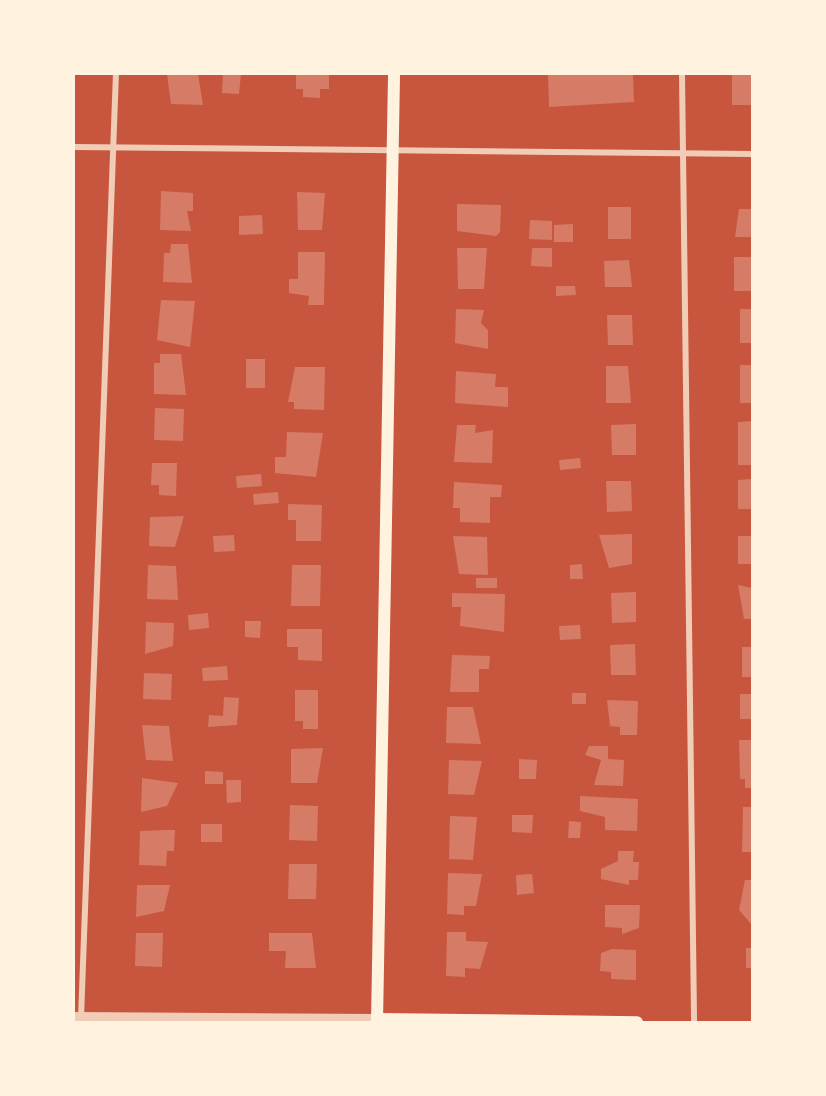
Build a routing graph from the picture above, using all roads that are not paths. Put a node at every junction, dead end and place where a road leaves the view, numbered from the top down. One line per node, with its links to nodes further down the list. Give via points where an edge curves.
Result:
1 (116, 74): 5 (street)
2 (394, 74): 7 (main road)
3 (682, 74): 6 (street)
4 (74, 147): 5 (street)
5 (112, 148): 7 (street); 9 (street)
6 (682, 152): 7 (street); 8 (street); 12 (street)
7 (394, 153): 10 (main road)
8 (753, 154)
9 (77, 1018): 10 (street)
10 (377, 1021): 11 (main road)
11 (637, 1023)
12 (694, 1023)

